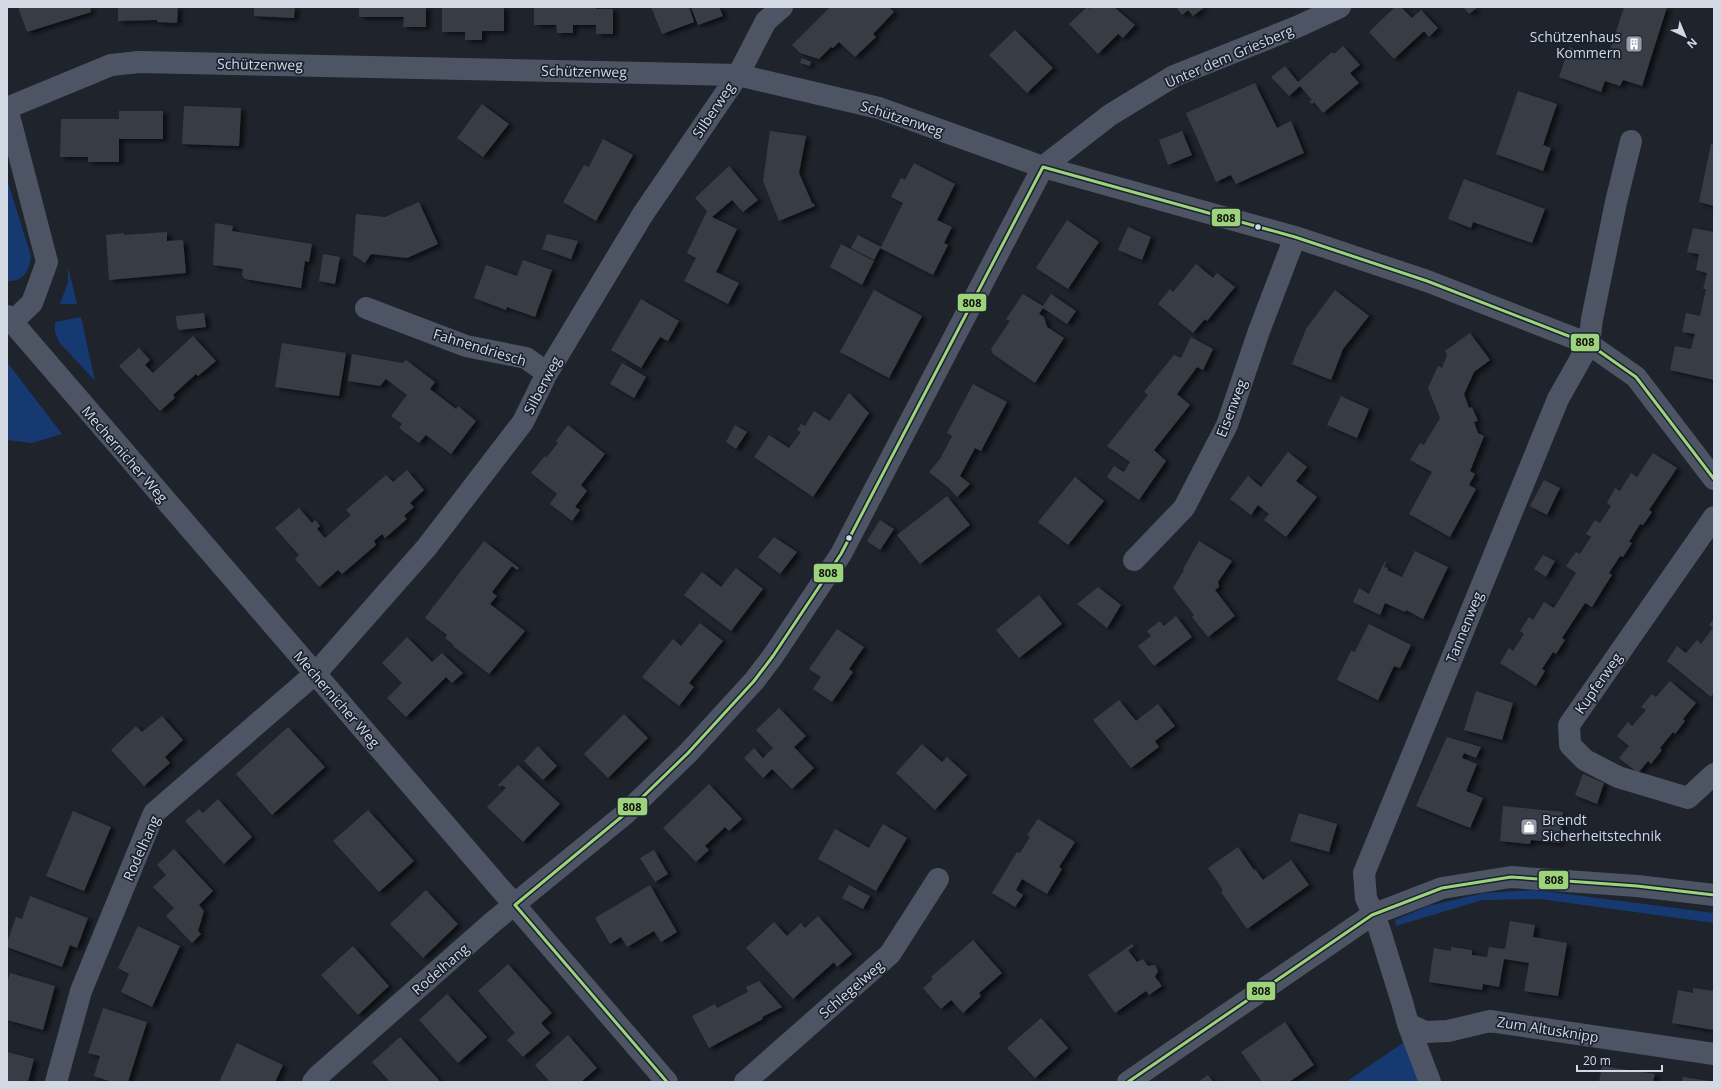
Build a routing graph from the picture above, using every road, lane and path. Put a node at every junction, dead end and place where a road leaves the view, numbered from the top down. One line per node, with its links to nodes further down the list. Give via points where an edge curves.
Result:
1 (782, 7): 3 (street, Silberweg, via 766,21)
2 (1340, 7): 6 (street, Unter dem Griesberg, via 1174,76 1110,115)
3 (738, 74): 4 (street, Schützenweg, via 139,62 111,65); 6 (street, Schützenweg, via 879,108); 11 (street, Silberweg, via 643,214)
4 (7, 108): 9 (street, via 47,262 32,303)
5 (1631, 141): 10 (street, via 1616,202)
6 (1043, 167): 7 (street, Schützenweg); 19 (street, Rodelhang, via 841,554 773,656 754,681 688,753 636,804)
7 (1295, 237): 10 (street, Schützenweg, via 1427,281); 14 (street, Eisenweg, via 1258,331 1226,425 1184,508)
8 (366, 308): 11 (street, Fahnendriesch, via 466,346 526,358)
9 (10, 319): 15 (street, Mechernicher Weg)
10 (1589, 344): 12 (street, Schützenweg, via 1636,377); 20 (street, Tannenweg, via 1558,399 1364,873 1366,898)
11 (547, 373): 15 (street, Silberweg, via 523,422 432,540)
12 (1714, 479)
13 (1714, 517): 16 (street, Kupferweg, via 1569,725 1570,745 1585,760 1618,777 1688,798)
14 (1134, 560)
15 (316, 673): 19 (street, Mechernicher Weg); 23 (street, Rodelhang, via 154,813 81,991)
16 (1714, 774)
17 (938, 879): 26 (street, Schlegelweg, via 890,954)
18 (1714, 895): 20 (street, via 1637,886 1511,877 1442,888)
19 (515, 905): 24 (street, Rodelhang); 25 (street, Mechernicher Weg)
20 (1372, 915): 21 (street, via 1379,928); 27 (street)
21 (1408, 1024): 22 (street, Zum Altusknipp, via 1425,1032 1448,1031 1490,1021); 28 (street)
22 (1714, 1054)
23 (56, 1082)
24 (313, 1082)
25 (667, 1082)
26 (745, 1082)
27 (1128, 1082)
28 (1430, 1082)

